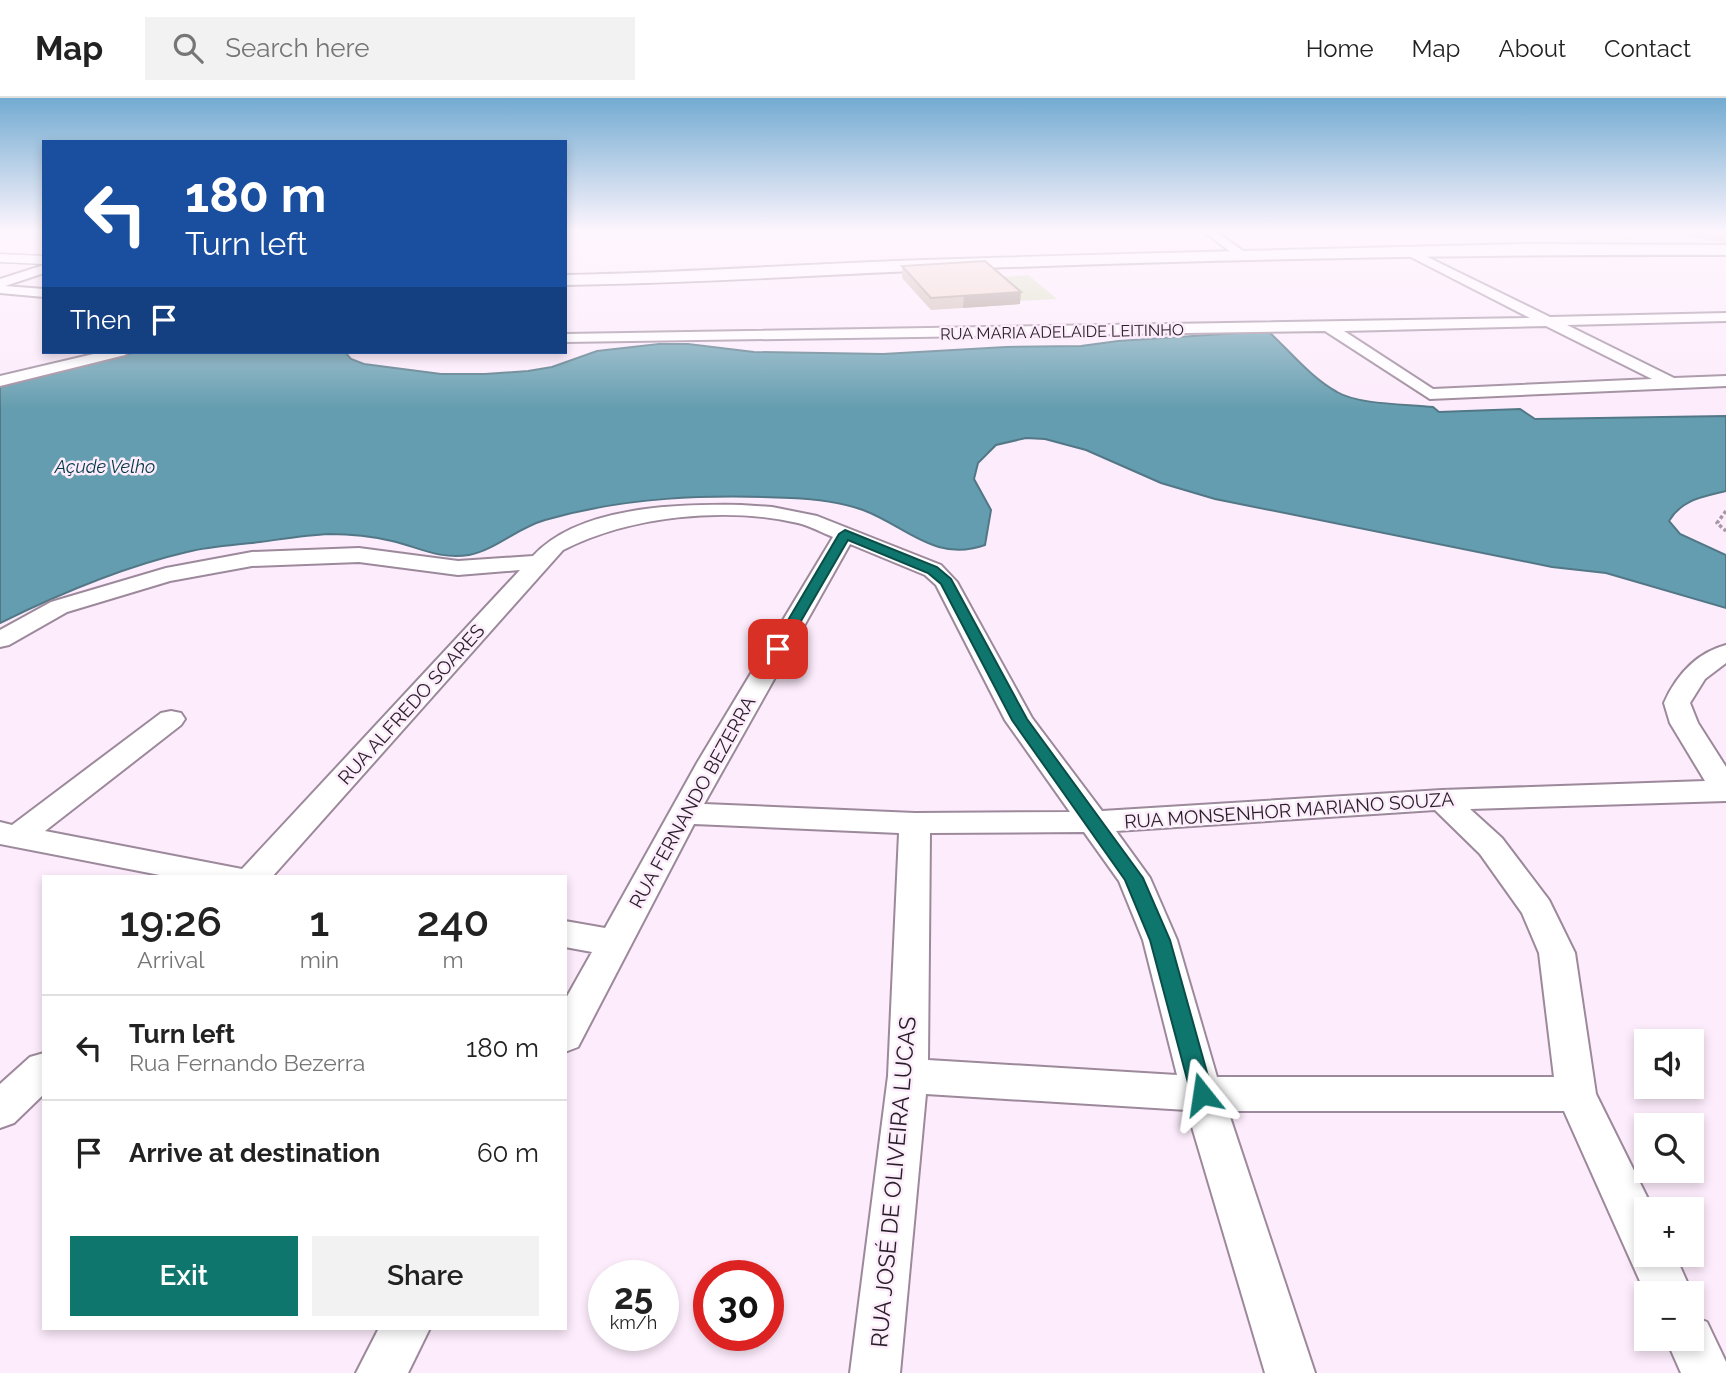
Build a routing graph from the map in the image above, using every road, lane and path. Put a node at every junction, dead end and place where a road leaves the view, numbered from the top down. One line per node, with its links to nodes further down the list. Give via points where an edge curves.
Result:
1 (16, 290): 3 (street)
2 (1486, 290): 5 (street)
3 (42, 293)
4 (1726, 317): 5 (street, RUA MARIA ADELAIDE LEITINHO)
5 (1547, 321): 6 (street, RUA MARIA ADELAIDE LEITINHO); 11 (street)
6 (1328, 327): 7 (street, RUA MARIA ADELAIDE LEITINHO); 11 (street, via 1430,394)
7 (567, 338)
8 (112, 354): 9 (street)
9 (0, 381)
10 (1726, 381): 11 (street)
11 (1672, 384)
12 (1726, 511): 13 (path, via 1717,523)
13 (1726, 531)
14 (845, 534): 15 (street, RUA ALFREDO SOARES, via 802,518 731,511 674,513 629,519 572,535); 21 (street, RUA FERNANDO BEZERRA); 22 (street, via 933,570 946,582 1019,720)
15 (540, 562): 16 (street, via 458,568 359,555 252,559 166,575 59,607); 26 (street, RUA ALFREDO SOARES)
16 (0, 640)
17 (1726, 653): 19 (street, via 1693,674 1677,703 1684,723)
18 (171, 719): 24 (street)
19 (1726, 790): 20 (street, RUA MONSENHOR MARIANO SOUZA)
20 (1442, 800): 22 (street, RUA MONSENHOR MARIANO SOUZA); 33 (street, via 1491,846 1537,909 1557,953)
21 (684, 813): 23 (street, RUA MONSENHOR MARIANO SOUZA); 28 (street, RUA FERNANDO BEZERRA)
22 (1093, 822): 23 (street, RUA MONSENHOR MARIANO SOUZA); 32 (street, via 1133,878 1160,940)
23 (915, 823): 31 (street, RUA JOSÉ DE OLIVEIRA LUCAS)
24 (6, 836): 25 (street)
25 (220, 875)
26 (255, 875)
27 (567, 934): 28 (street)
28 (616, 943): 29 (street, RUA FERNANDO BEZERRA)
29 (567, 1032)
30 (42, 1071): 34 (street)
31 (908, 1076): 32 (street); 39 (street, RUA JOSÉ DE OLIVEIRA LUCAS)
32 (1202, 1094): 33 (street); 40 (street)
33 (1576, 1094): 35 (street)
34 (0, 1110)
35 (1634, 1218)
36 (405, 1330): 38 (street)
37 (1696, 1351): 41 (street)
38 (381, 1373)
39 (875, 1373)
40 (1290, 1373)
41 (1706, 1373)

